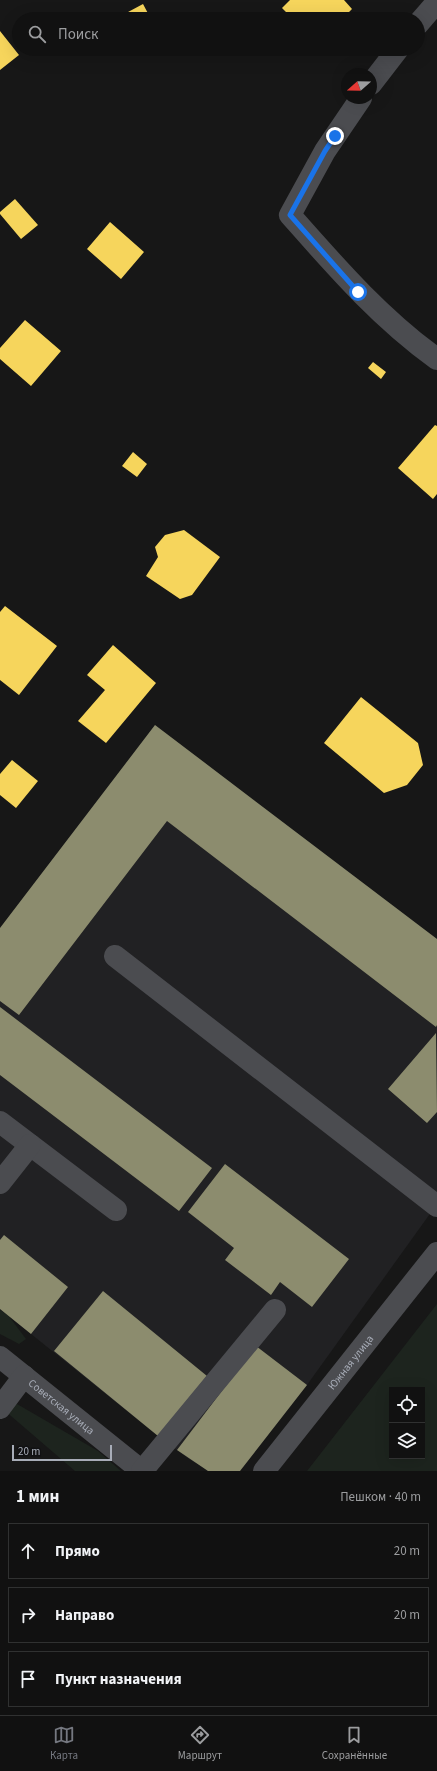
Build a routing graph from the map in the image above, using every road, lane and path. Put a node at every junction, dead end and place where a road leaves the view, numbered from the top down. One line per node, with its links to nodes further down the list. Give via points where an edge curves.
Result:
1 (437, 2): 2 (street)
2 (425, 16)
3 (393, 56): 4 (street)
4 (377, 76)
5 (357, 104): 6 (street, via 325,151 290,215 358,292)
6 (437, 360)
7 (115, 956): 11 (street)
8 (0, 1122): 9 (street)
9 (30, 1145): 10 (street); 12 (street)
10 (0, 1183)
11 (437, 1206)
12 (116, 1210)
13 (437, 1253): 19 (street, Южная улица)
14 (275, 1310): 18 (street)
15 (0, 1357): 16 (street, Советская улица)
16 (24, 1376): 17 (street); 18 (street, Советская улица)
17 (0, 1408)
18 (142, 1471)
19 (264, 1471)

